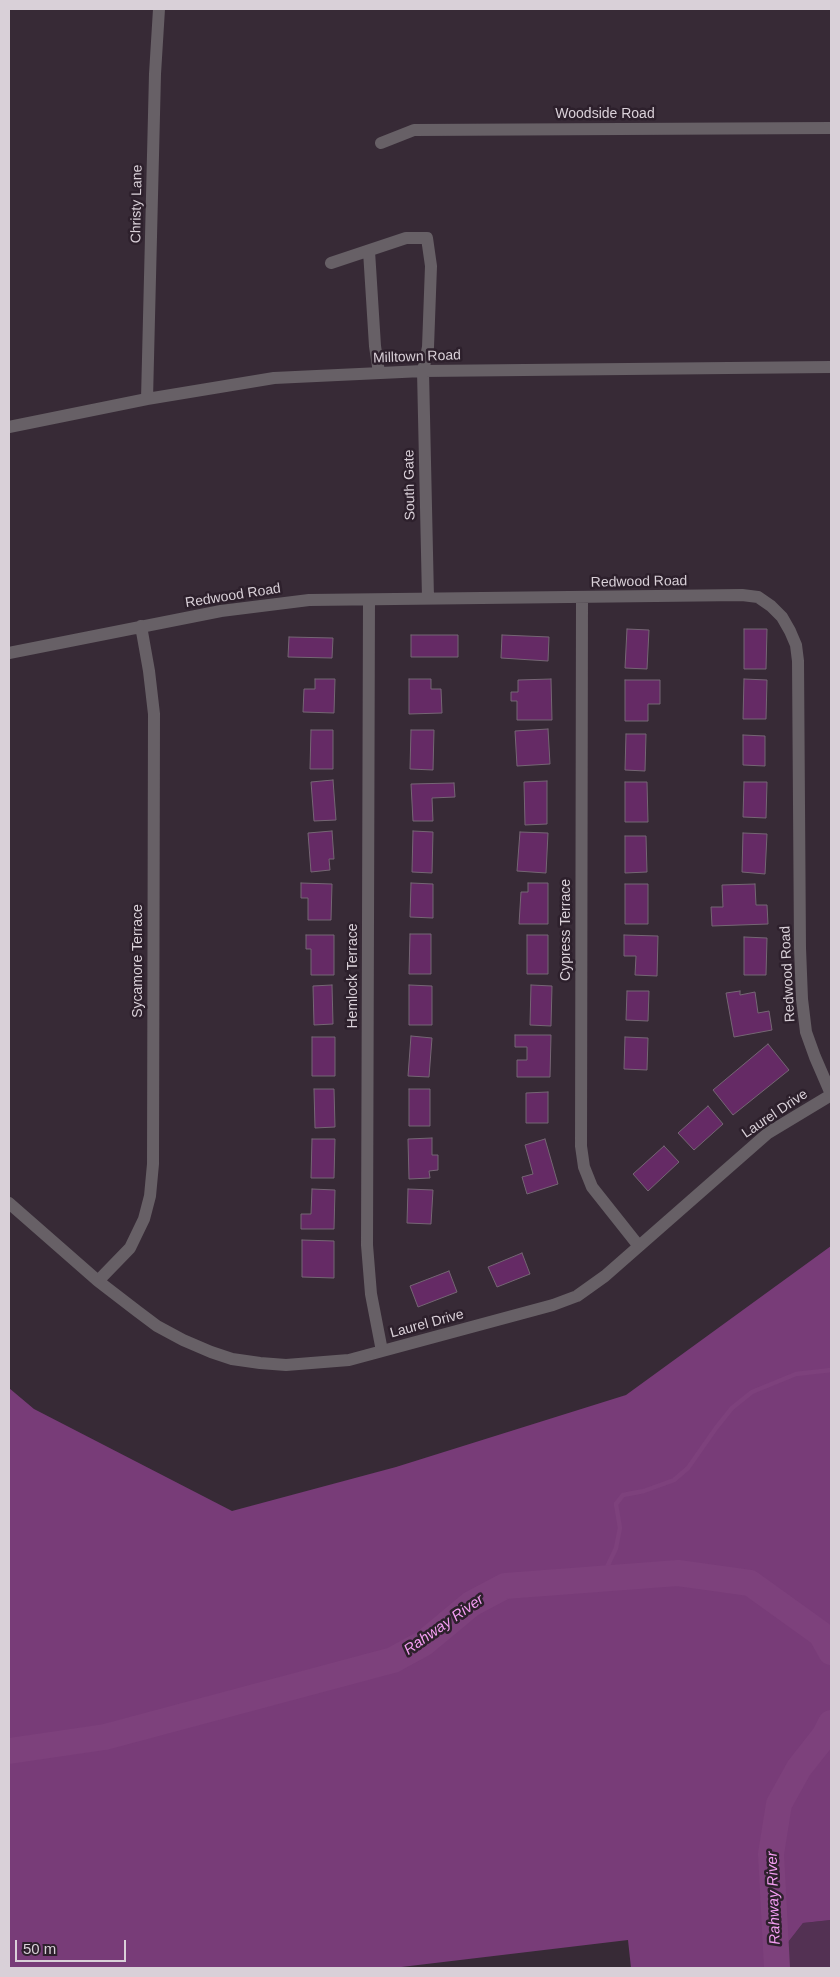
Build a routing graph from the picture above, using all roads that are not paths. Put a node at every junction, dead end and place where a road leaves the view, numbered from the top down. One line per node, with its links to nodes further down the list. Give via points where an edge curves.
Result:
1 (159, 9): 9 (street, Christy Lane)
2 (831, 128): 3 (street, Woodside Road, via 414,130)
3 (381, 143)
4 (369, 251): 5 (street); 7 (street, South Gate, via 406,238 427,238 431,266 428,346); 8 (street)
5 (331, 263)
6 (831, 367): 7 (street, Milltown Road)
7 (423, 371): 8 (street, Milltown Road); 11 (street, South Gate)
8 (379, 373): 9 (street, Milltown Road, via 274,378)
9 (147, 399): 10 (street, Milltown Road)
10 (9, 427)
11 (428, 598): 12 (street, Redwood Road); 13 (street, Redwood Road)
12 (582, 598): 16 (street, Redwood Road, via 758,597 782,617 790,630 798,661 802,999 806,1032); 18 (street, Cypress Terrace, via 581,1146 584,1168 592,1187)
13 (369, 600): 14 (street, Redwood Road, via 309,600 221,611); 20 (street, Hemlock Terrace, via 367,1245 371,1294)
14 (141, 626): 15 (street, Redwood Road); 19 (street, Sycamore Terrace, via 154,714 153,1164 144,1219 130,1248)
15 (9, 653)
16 (831, 1094): 18 (street, Laurel Drive, via 768,1133)
17 (9, 1203): 19 (street, Laurel Drive)
18 (638, 1245): 20 (street, Laurel Drive, via 605,1276 576,1296)
19 (98, 1281): 20 (street, Laurel Drive, via 157,1326 232,1359 286,1365 348,1360)
20 (382, 1352)

